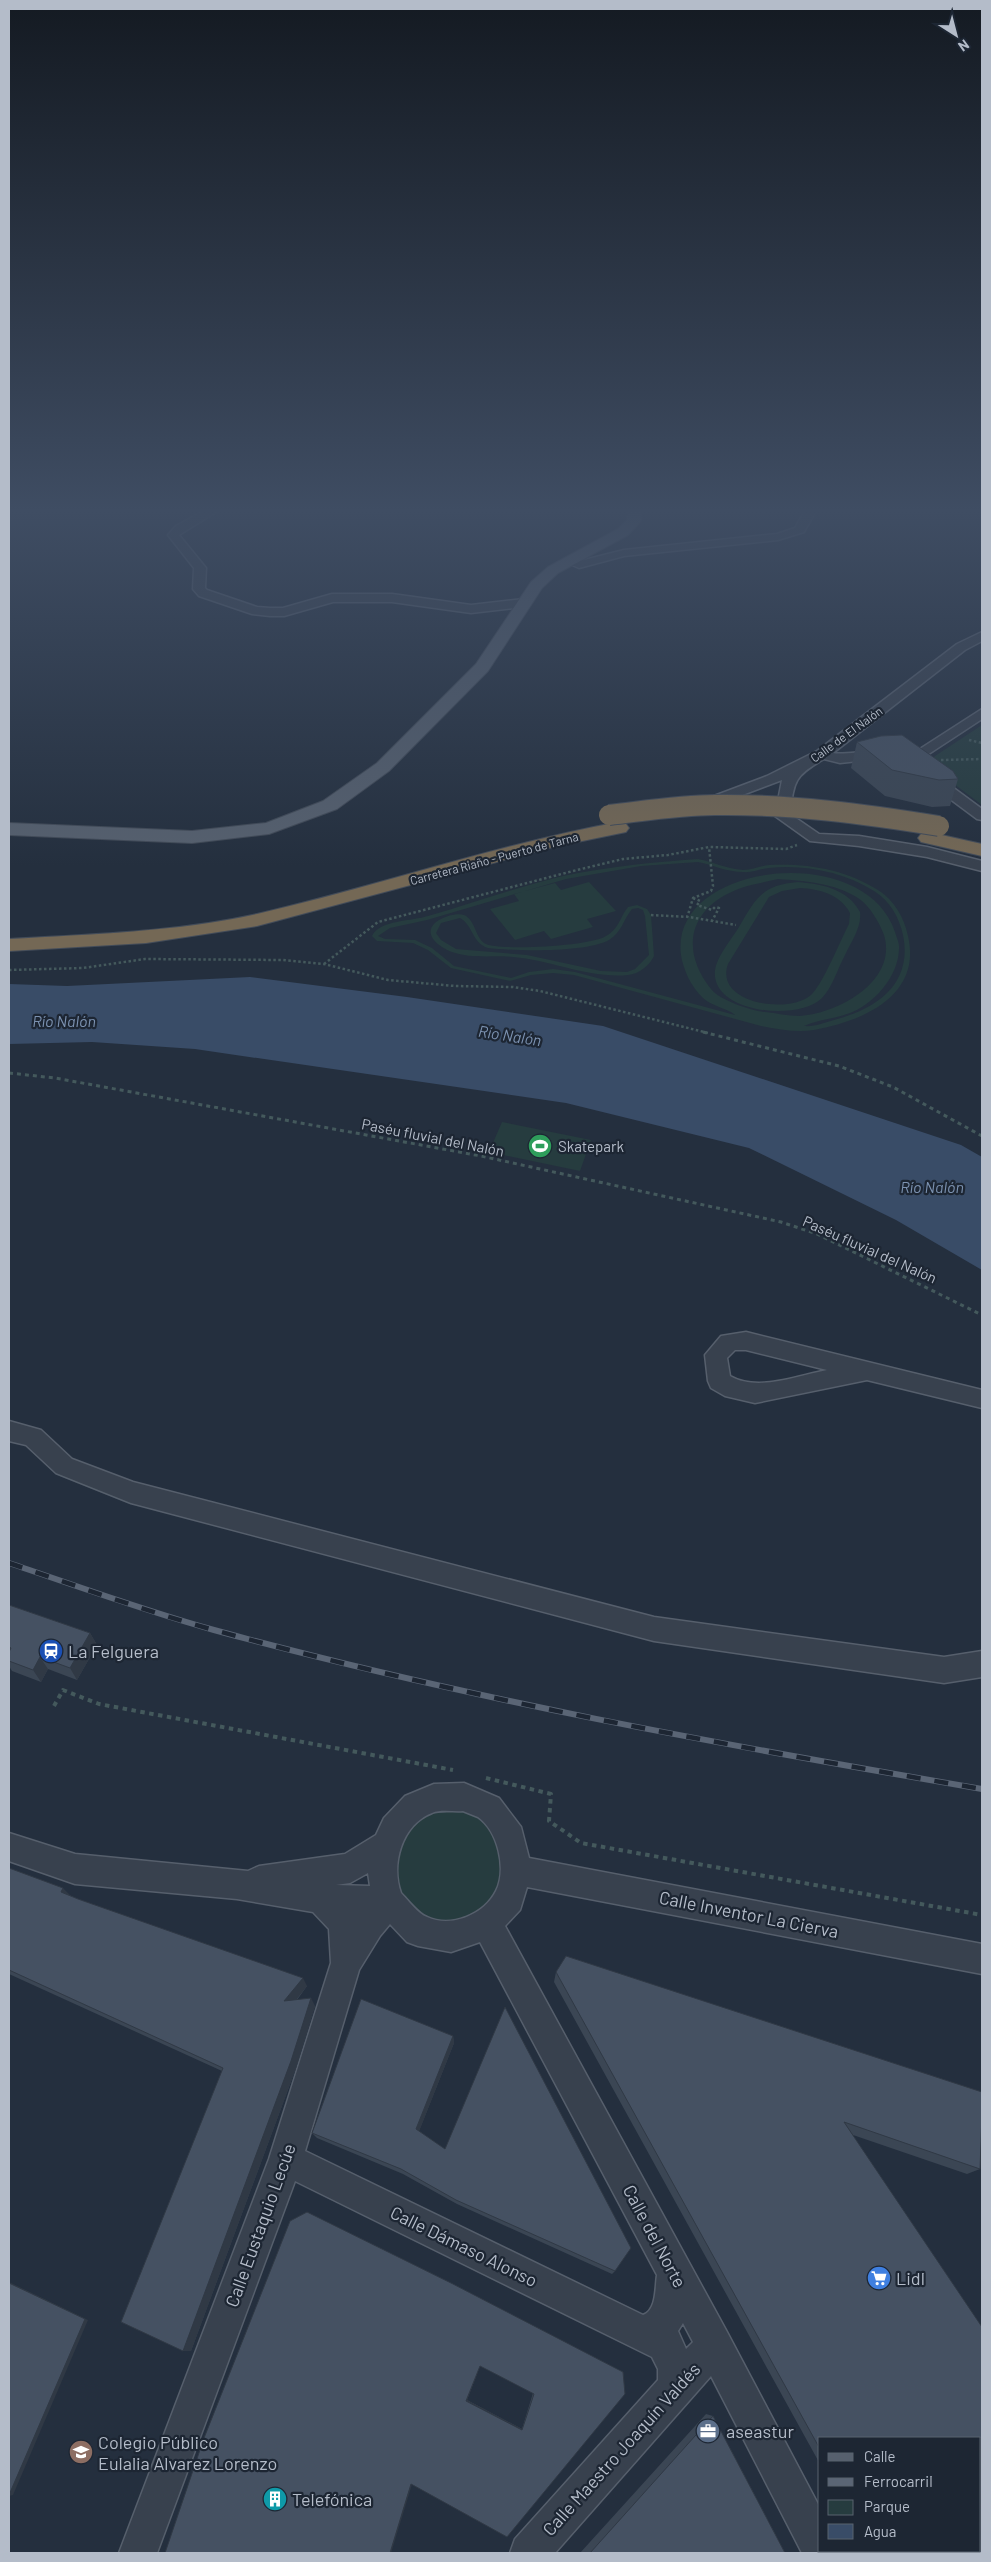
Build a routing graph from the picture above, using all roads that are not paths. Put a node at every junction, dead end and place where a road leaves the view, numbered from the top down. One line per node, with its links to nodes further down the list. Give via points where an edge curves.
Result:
1 (509, 627): 10 (main road, via 482,667 452,699 383,767 330,805 269,828 192,837)
2 (982, 636): 4 (street, Calle de El Nalón, via 961,647)
3 (982, 713): 5 (street)
4 (822, 754): 5 (street, via 847,759); 6 (street, Calle de El Nalón)
5 (916, 756): 8 (street, via 914,762 918,768)
6 (800, 768): 7 (street, Calle de El Nalón); 14 (street, via 787,783 782,816 815,838 927,852)
7 (719, 799)
8 (982, 816)
9 (614, 822): 11 (highway, Carretera Riaño - Puerto de Tarna, via 764,818); 15 (highway, Carretera Riaño - Puerto de Tarna, via 539,828 342,883 224,910); 16 (highway, Carretera Riaño - Puerto de Tarna, via 257,920 146,937)
10 (9, 829)
11 (934, 832): 12 (highway, Carretera Riaño - Puerto de Tarna); 13 (highway, Carretera Riaño - Puerto de Tarna)
12 (982, 836)
13 (982, 850)
14 (982, 866)
15 (9, 929)
16 (9, 945)
17 (866, 1371): 17 (street, via 755,1394 733,1389 719,1381 716,1355 729,1342 746,1342); 18 (street)
18 (982, 1399)
19 (9, 1431): 20 (street, via 33,1437 64,1466 132,1492 654,1629 944,1670)
20 (982, 1664)
21 (386, 1844): 23 (street, via 393,1828 406,1814 430,1799 464,1797 489,1808 511,1837); 24 (street, via 350,1868); 26 (street, via 382,1870)
22 (9, 1847): 24 (street, via 75,1869)
23 (516, 1870): 27 (street, via 508,1899); 28 (street, Calle Inventor La Cierva)
24 (237, 1884): 25 (street)
25 (320, 1898): 26 (street, via 363,1902); 29 (street, via 336,1911 347,1936)
26 (389, 1900): 27 (street, via 418,1931 451,1938); 29 (street, Calle Eustaquio Lecúe)
27 (487, 1924): 31 (street, Calle del Norte)
28 (982, 1959)
29 (346, 1963): 30 (street, Calle Eustaquio Lecúe)
30 (286, 2159): 32 (street, Calle Dámaso Alonso); 36 (street, Calle Eustaquio Lecúe)
31 (675, 2274): 32 (street, via 669,2313 660,2328); 33 (street, Calle del Norte)
32 (642, 2333): 34 (street, Calle Dámaso Alonso, via 665,2344 676,2368)
33 (714, 2345): 34 (street, Calle Maestro Joaquín Valdés); 35 (street, Calle del Norte)
34 (677, 2386): 37 (street, Calle Maestro Joaquín Valdés)
35 (818, 2545)
36 (138, 2553)
37 (529, 2553)

